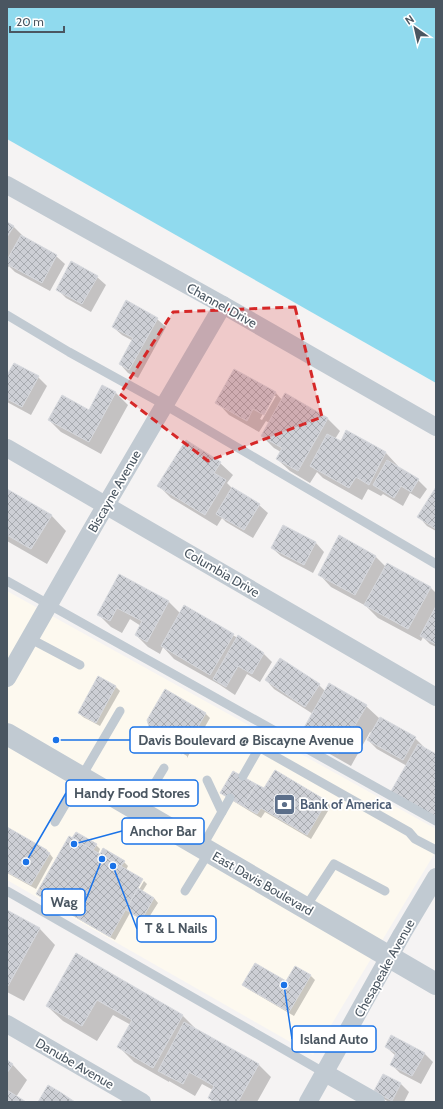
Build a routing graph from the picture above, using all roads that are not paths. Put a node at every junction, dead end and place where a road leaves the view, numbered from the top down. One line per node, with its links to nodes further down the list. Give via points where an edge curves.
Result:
1 (7, 185): 2 (street, Channel Drive)
2 (223, 305): 4 (street, Biscayne Avenue); 5 (street, Channel Drive)
3 (7, 315): 4 (lane)
4 (164, 405): 7 (street, Biscayne Avenue); 8 (lane)
5 (436, 427)
6 (7, 448): 7 (street, Columbia Drive)
7 (106, 505): 10 (street, Biscayne Avenue); 14 (street, Columbia Drive)
8 (436, 564)
9 (7, 581): 10 (lane)
10 (49, 604): 11 (street, Biscayne Avenue); 26 (lane)
11 (29, 638): 12 (lane); 13 (street, Biscayne Avenue)
12 (80, 665)
13 (7, 678)
14 (436, 697)
15 (120, 711): 21 (lane)
16 (7, 734): 21 (street, East Davis Boulevard)
17 (234, 734): 18 (lane)
18 (259, 748): 20 (lane); 29 (lane, via 409,832)
19 (164, 768): 24 (lane)
20 (243, 776)
21 (81, 777): 24 (street, East Davis Boulevard); 27 (lane)
22 (207, 780): 25 (lane)
23 (230, 798): 25 (lane)
24 (138, 811): 28 (street, East Davis Boulevard)
25 (222, 812): 28 (lane)
26 (436, 821)
27 (54, 822)
28 (205, 850): 32 (lane); 34 (street, East Davis Boulevard)
29 (436, 850)
30 (436, 877): 35 (street, Chesapeake Avenue)
31 (7, 891): 38 (lane)
32 (185, 891)
33 (385, 891): 34 (lane, via 334,864)
34 (305, 908): 35 (street, East Davis Boulevard)
35 (390, 957): 36 (street, East Davis Boulevard); 38 (street, Chesapeake Avenue)
36 (436, 984)
37 (7, 1024): 39 (street, Danube Avenue)
38 (325, 1073): 40 (street, Chesapeake Avenue); 41 (street)
39 (142, 1102)
40 (308, 1102)
41 (376, 1102)

